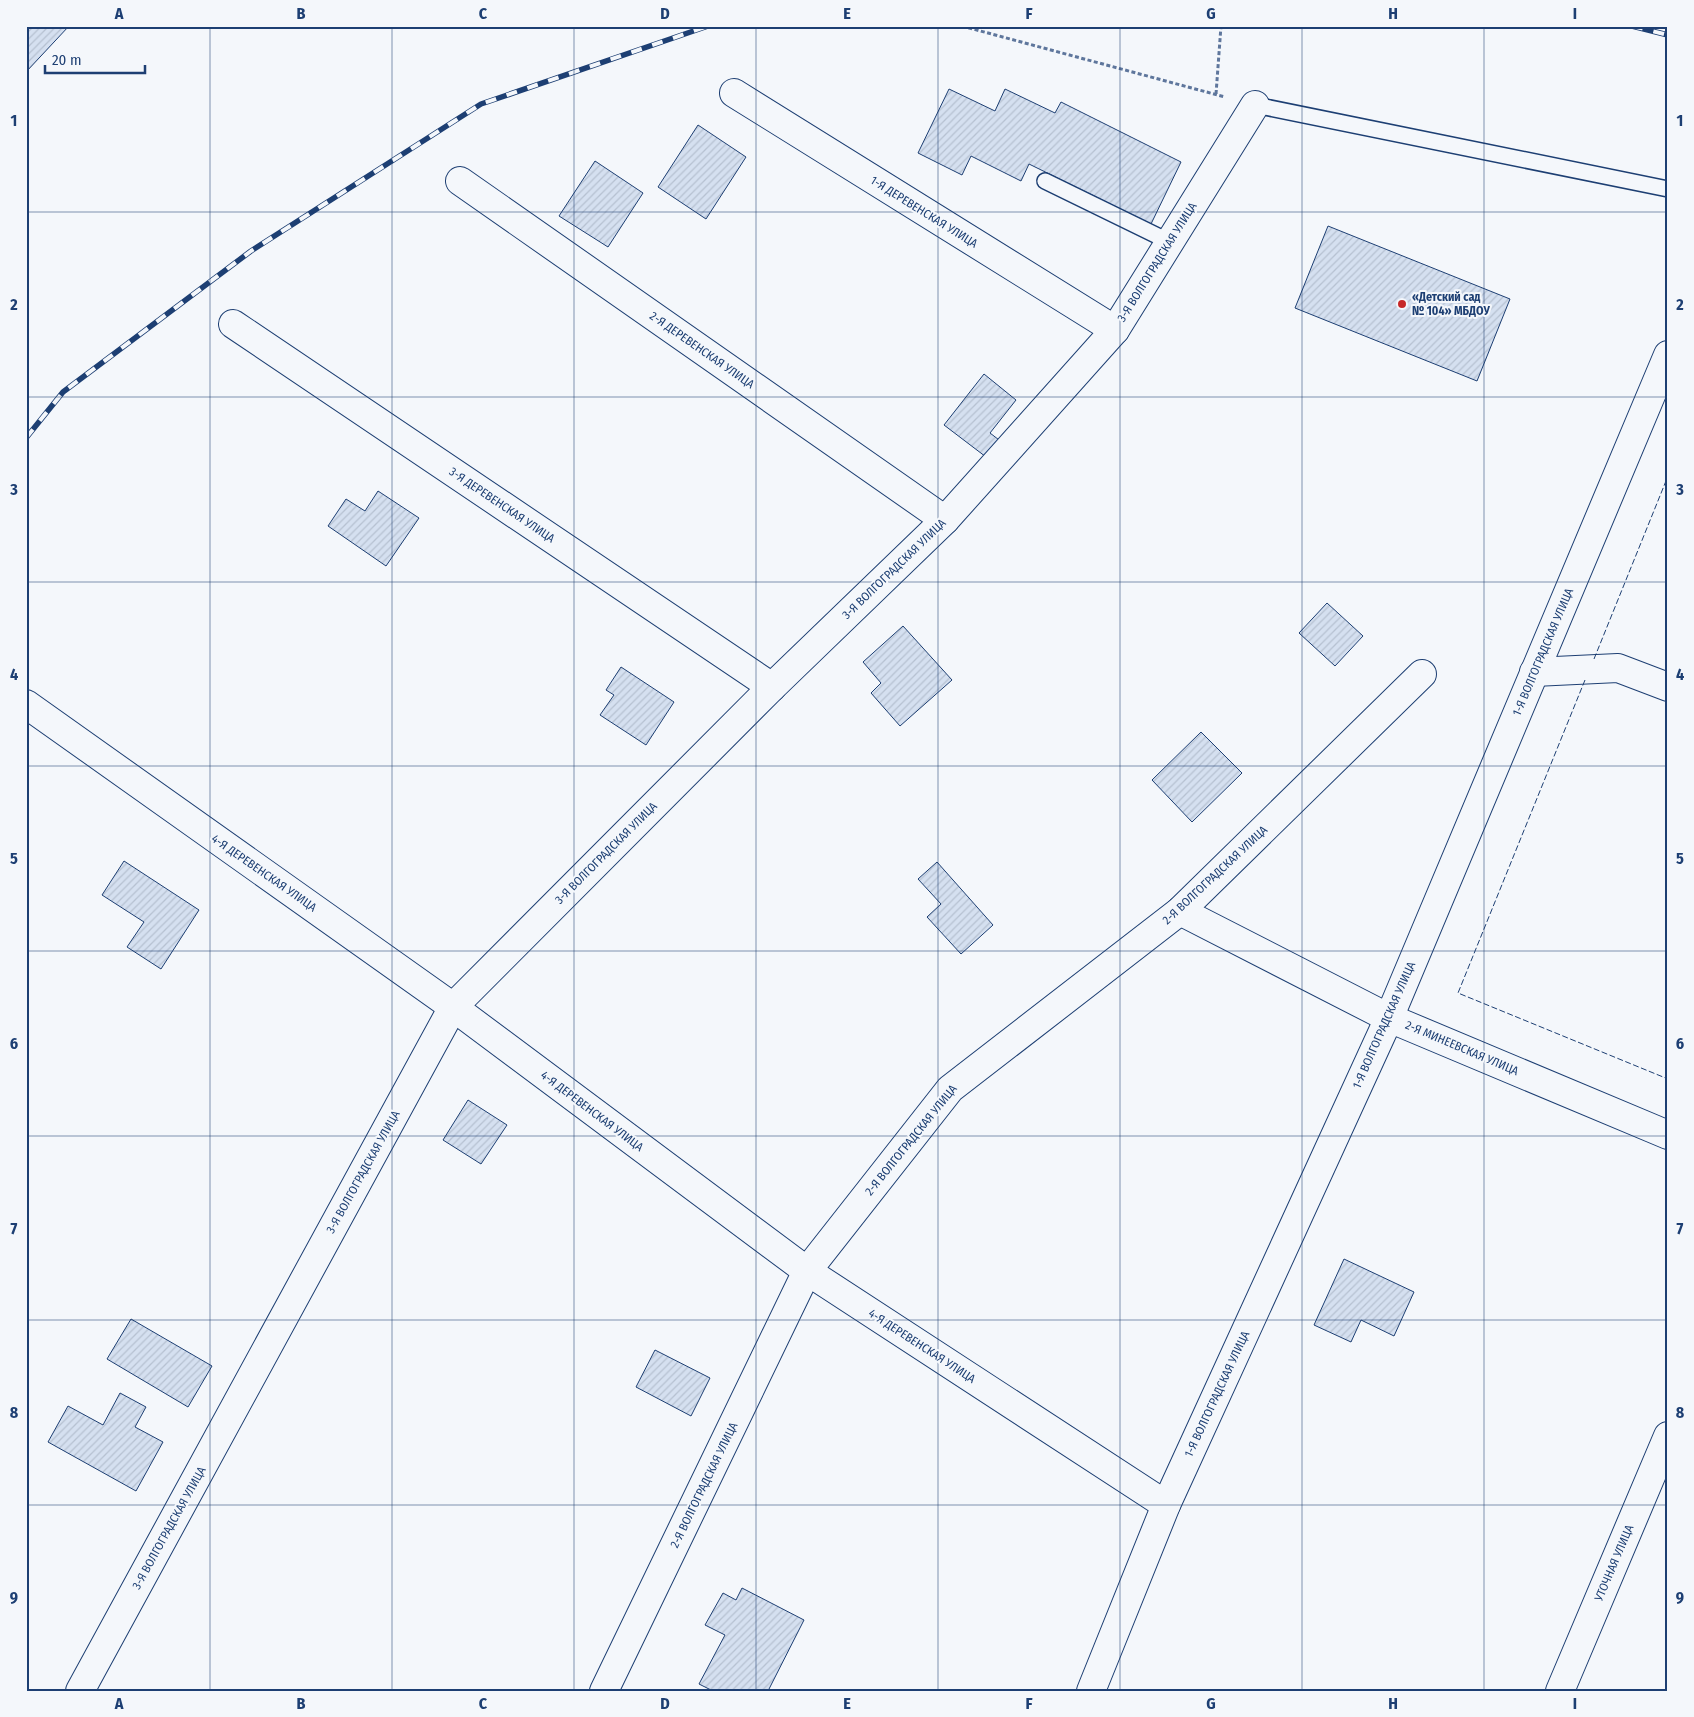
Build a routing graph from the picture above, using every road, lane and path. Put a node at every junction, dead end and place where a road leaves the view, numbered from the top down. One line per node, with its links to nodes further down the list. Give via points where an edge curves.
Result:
1 (962, 26): 4 (path)
2 (1221, 26): 4 (path)
3 (734, 93): 11 (street, 1-Я ДЕРЕВЕНСКАЯ УЛИЦА)
4 (1216, 94): 5 (path)
5 (1255, 105): 8 (lane); 9 (street, 3-Я ВОЛГОГРАДСКАЯ УЛИЦА)
6 (460, 181): 13 (street, 2-Я ДЕРЕВЕНСКАЯ УЛИЦА)
7 (1045, 182): 9 (lane)
8 (1668, 189)
9 (1170, 242): 11 (street, 3-Я ВОЛГОГРАДСКАЯ УЛИЦА)
10 (233, 324): 16 (street, 3-Я ДЕРЕВЕНСКАЯ УЛИЦА)
11 (1115, 330): 13 (street, 3-Я ВОЛГОГРАДСКАЯ УЛИЦА)
12 (1668, 355): 14 (street, 1-Я ВОЛГОГРАДСКАЯ УЛИЦА)
13 (945, 520): 16 (street, 3-Я ВОЛГОГРАДСКАЯ УЛИЦА)
14 (1534, 672): 17 (street, via 1618,668); 21 (street, 1-Я ВОЛГОГРАДСКАЯ УЛИЦА)
15 (1422, 674): 19 (street, 2-Я ВОЛГОГРАДСКАЯ УЛИЦА)
16 (772, 686): 20 (street, 3-Я ВОЛГОГРАДСКАЯ УЛИЦА)
17 (1668, 687)
18 (26, 704): 20 (street, 4-Я ДЕРЕВЕНСКАЯ УЛИЦА)
19 (1180, 911): 21 (street, 2-Я МИНЕЕВСКАЯ УЛИЦА); 23 (street, 2-Я ВОЛГОГРАДСКАЯ УЛИЦА, via 950,1089)
20 (453, 1007): 23 (street, 4-Я ДЕРЕВЕНСКАЯ УЛИЦА); 26 (street, 3-Я ВОЛГОГРАДСКАЯ УЛИЦА)
21 (1389, 1018): 22 (street, 2-Я МИНЕЕВСКАЯ УЛИЦА); 25 (street, 1-Я ВОЛГОГРАДСКАЯ УЛИЦА)
22 (1668, 1135)
23 (807, 1271): 25 (street, 4-Я ДЕРЕВЕНСКАЯ УЛИЦА); 27 (street, 2-Я ВОЛГОГРАДСКАЯ УЛИЦА)
24 (1668, 1436): 29 (street, УТОЧНАЯ УЛИЦА)
25 (1166, 1505): 28 (street, 1-Я ВОЛГОГРАДСКАЯ УЛИЦА)
26 (80, 1691)
27 (604, 1691)
28 (1091, 1691)
29 (1560, 1691)

